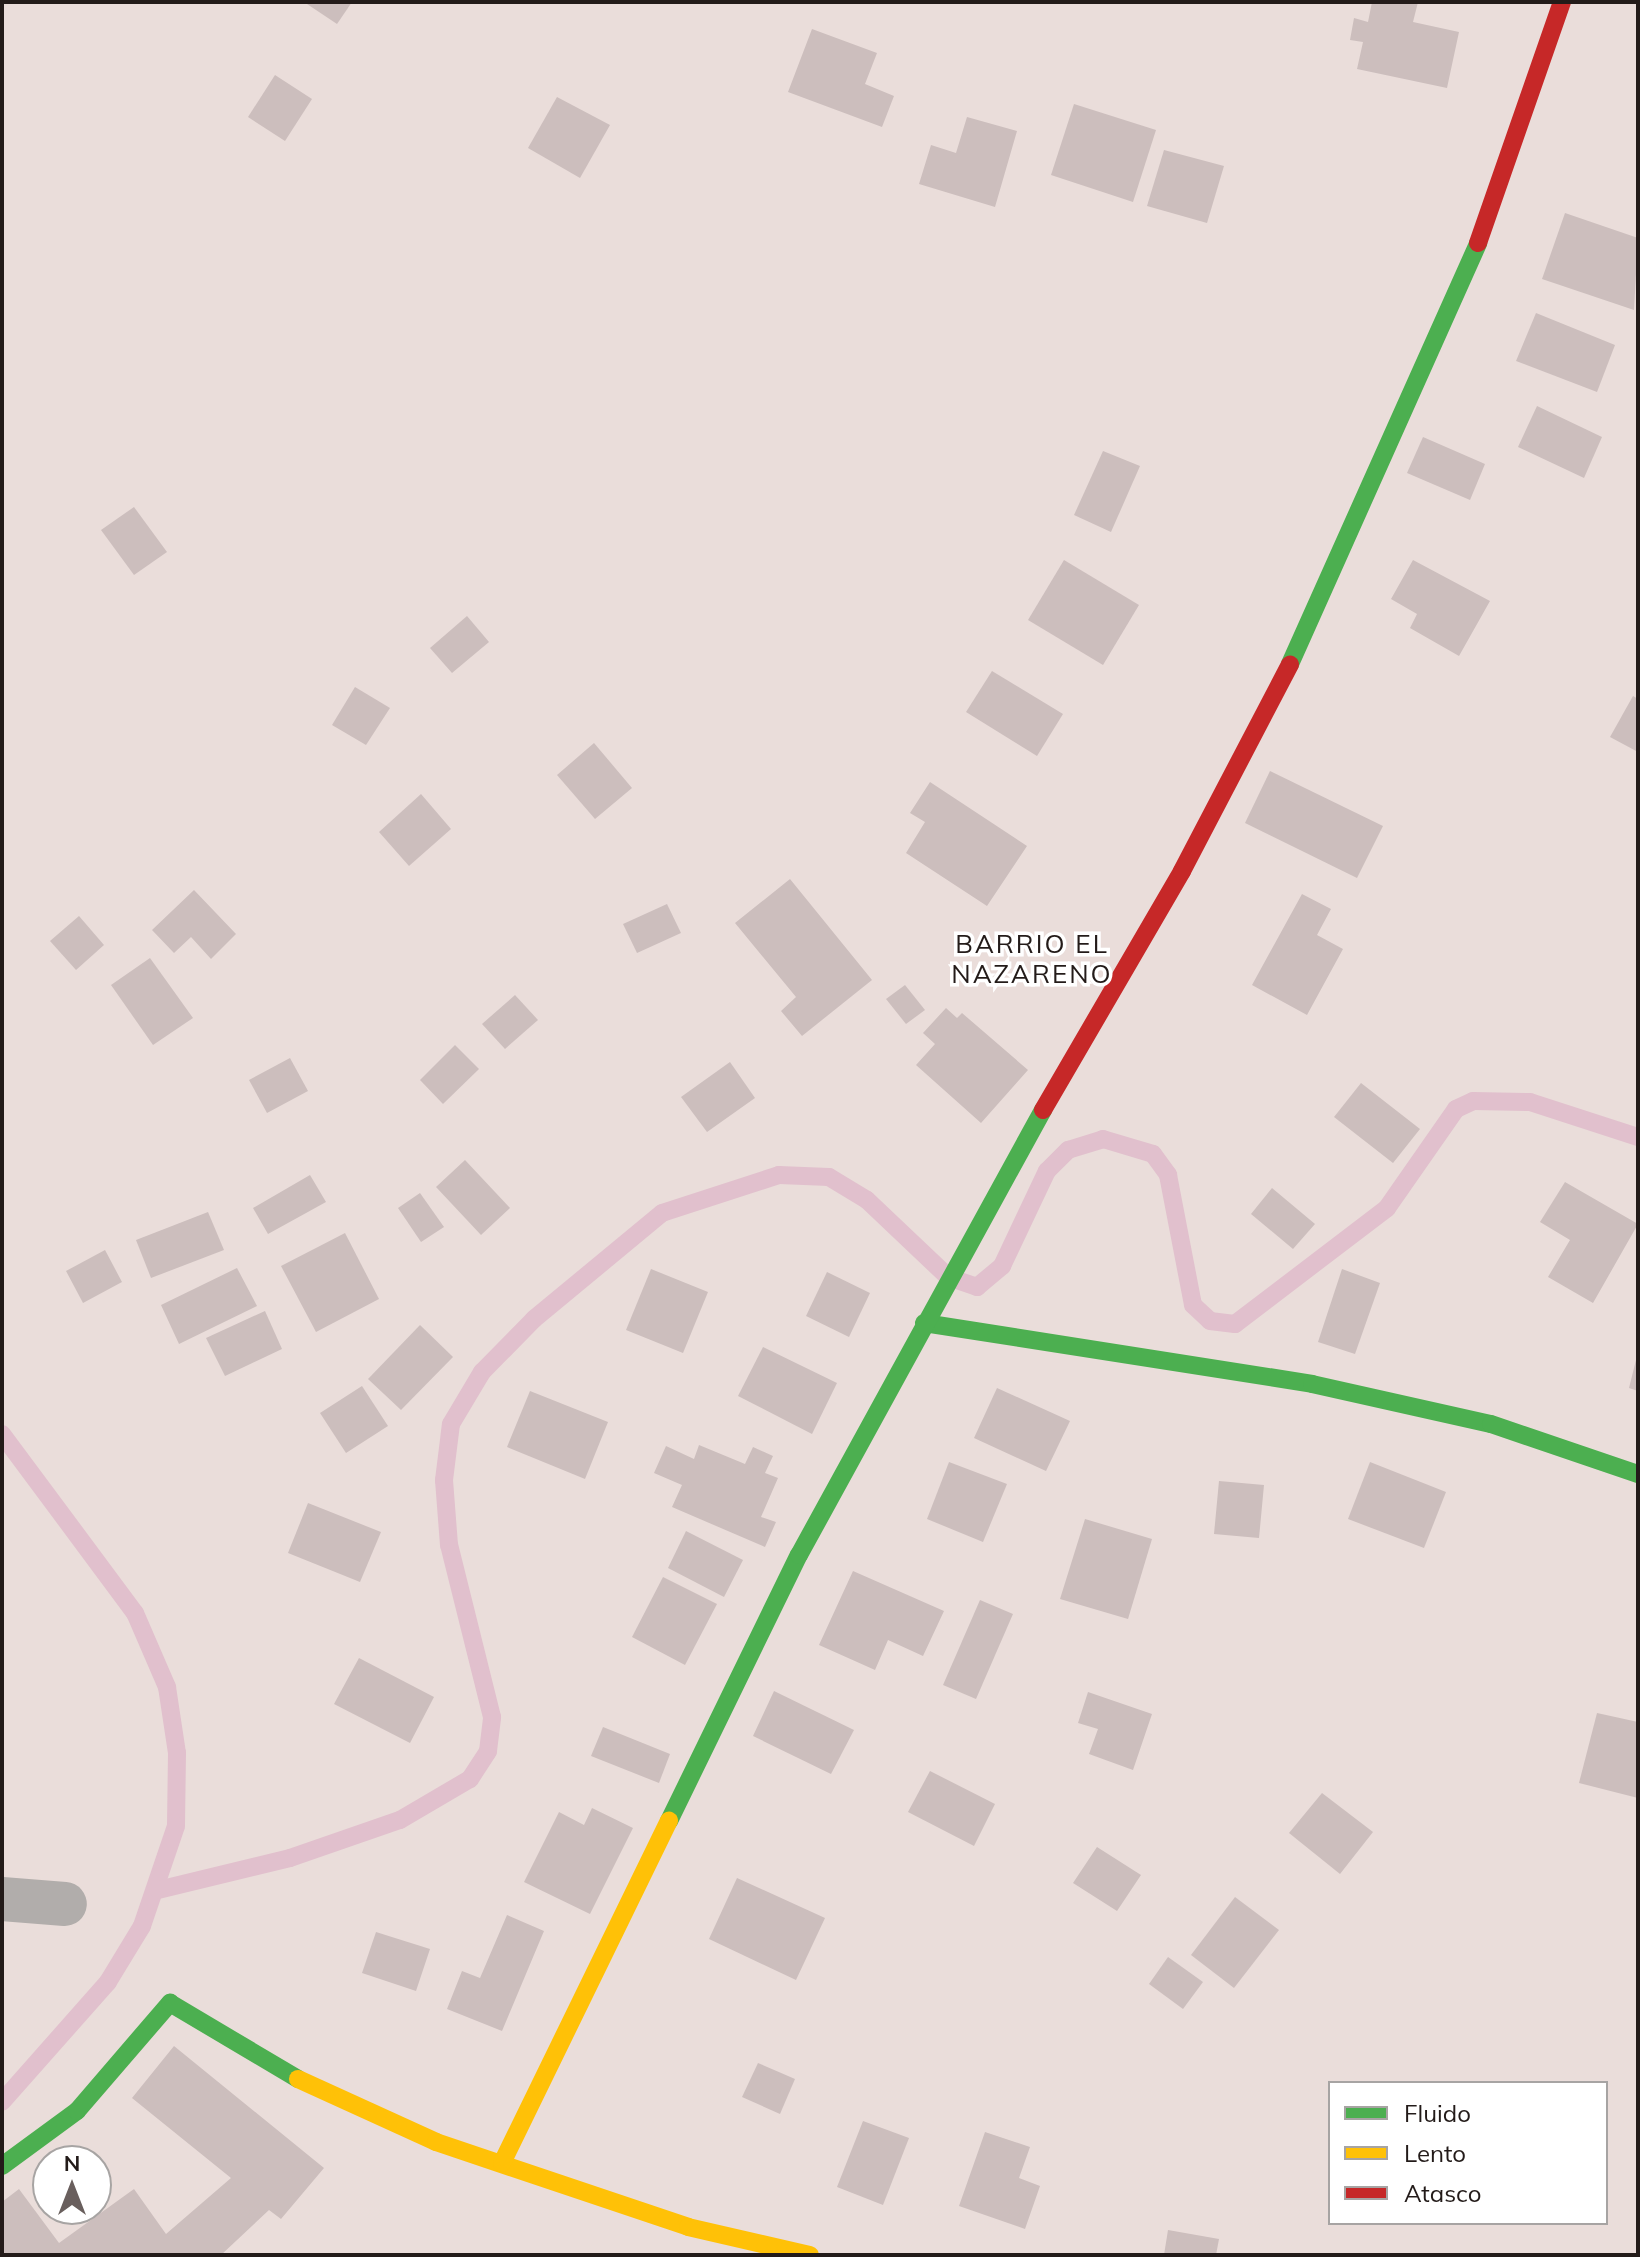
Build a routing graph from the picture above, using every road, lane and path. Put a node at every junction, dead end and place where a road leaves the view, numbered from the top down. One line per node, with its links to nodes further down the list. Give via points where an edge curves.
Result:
1 (1562, 2): 2 (street, via 1493,209 1305,635 1182,871)
2 (924, 1323): 3 (street, via 1312,1384 1491,1424); 6 (street, via 799,1555)
3 (1638, 1474)
4 (2, 1899): 5 (street)
5 (65, 1904)
6 (502, 2163): 7 (street, via 328,2097 170,2003 77,2111); 8 (street, via 688,2227)
7 (2, 2166)
8 (810, 2255)

